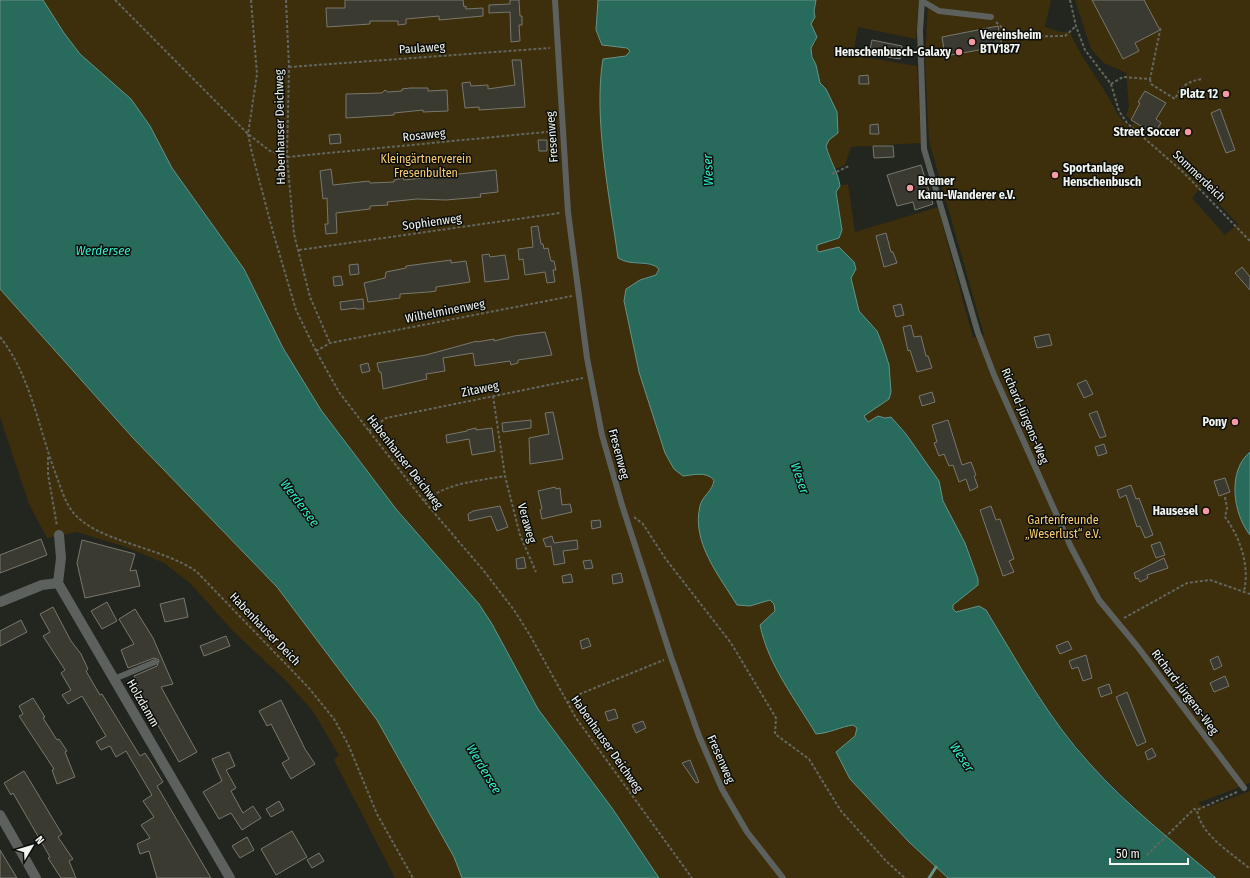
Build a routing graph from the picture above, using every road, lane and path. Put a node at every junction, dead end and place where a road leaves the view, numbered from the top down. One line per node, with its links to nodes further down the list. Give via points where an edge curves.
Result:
1 (115, 0): 18 (path)
2 (251, 0): 18 (path, Habenhauser Deichweg, via 257,74)
3 (286, 0): 13 (path, Habenhauser Deichweg)
4 (554, 0): 12 (lane, Fresenweg)
5 (922, 0): 7 (lane, via 939,11); 43 (lane, Richard-Jürgens-Weg, via 920,46 924,149 978,332 1071,547 1099,600)
6 (1070, 0): 8 (path, Sommerdeich)
7 (991, 17): 11 (path)
8 (1076, 26): 11 (path, via 1065,36); 16 (path, Sommerdeich, via 1085,50)
9 (1161, 26): 14 (path)
10 (1000, 37): 11 (path)
11 (1012, 37)
12 (557, 47): 13 (path, Paulaweg); 17 (lane, Fresenweg)
13 (289, 67): 19 (path, Habenhauser Deichweg)
14 (1150, 79): 15 (path, via 1151,84 1175,99 1180,89 1191,81); 16 (path, via 1123,77)
15 (1202, 79)
16 (1111, 84): 23 (path, Sommerdeich, via 1119,110 1127,123 1183,172)
17 (563, 131): 19 (path, Rosaweg); 22 (lane, Fresenweg)
18 (248, 134): 19 (path, via 270,151); 28 (path, Habenhauser Deichweg, via 294,303)
19 (287, 157): 24 (path, Habenhauser Deichweg, via 294,234)
20 (849, 166): 21 (path)
21 (832, 174)
22 (568, 212): 24 (path, Sophienweg); 25 (lane, Fresenweg)
23 (1250, 241)
24 (299, 250): 27 (path, Habenhauser Deichweg, via 310,297)
25 (579, 294): 27 (path, Wilhelminenweg); 29 (lane, Fresenweg)
26 (0, 337): 32 (path, Habenhauser Deich, via 27,385)
27 (330, 343): 28 (path, Wilhelminenweg)
28 (316, 351): 31 (path, Habenhauser Deichweg, via 339,392)
29 (591, 376): 30 (path, Zitaweg); 36 (lane, Fresenweg, via 602,435)
30 (493, 396): 31 (path, Zitaweg, via 386,418); 33 (path, Veraweg)
31 (369, 431): 35 (path, Habenhauser Deichweg)
32 (48, 454): 37 (path, Habenhauser Deich, via 48,474); 55 (path, Habenhauser Deich, via 72,511 84,522 99,531 174,558 197,572 308,687 342,731 377,814)
33 (505, 476): 35 (path, via 447,488); 38 (path, Veraweg, via 520,535)
34 (1225, 497): 40 (path, via 1227,508 1224,517 1236,532 1248,566)
35 (424, 500): 47 (path, Habenhauser Deichweg, via 514,610)
36 (622, 505): 44 (lane, Fresenweg); 58 (path, via 643,524 664,558 732,643 776,718 775,734 809,758 841,811)
37 (59, 535): 39 (street, via 61,558)
38 (536, 572)
39 (58, 582): 42 (street, via 42,585); 46 (street, Holzdamm)
40 (1244, 591): 41 (path); 43 (path, via 1210,580 1186,583)
41 (1250, 594)
42 (0, 602)
43 (1118, 622): 48 (lane, Richard-Jürgens-Weg)
44 (671, 657): 47 (path, Habenhauser Deichweg, via 580,694); 57 (lane, Fresenweg, via 699,736 722,789 747,832)
45 (155, 662): 46 (lane)
46 (114, 679): 54 (street, Holzdamm)
47 (567, 703): 56 (path, Habenhauser Deichweg)
48 (1244, 788): 49 (path)
49 (1197, 810): 51 (path, via 1194,809); 52 (path, via 1210,834)
50 (0, 815): 53 (street)
51 (1147, 855)
52 (1250, 869)
53 (36, 878)
54 (230, 878)
55 (413, 878)
56 (692, 878)
57 (783, 878)
58 (905, 878)

